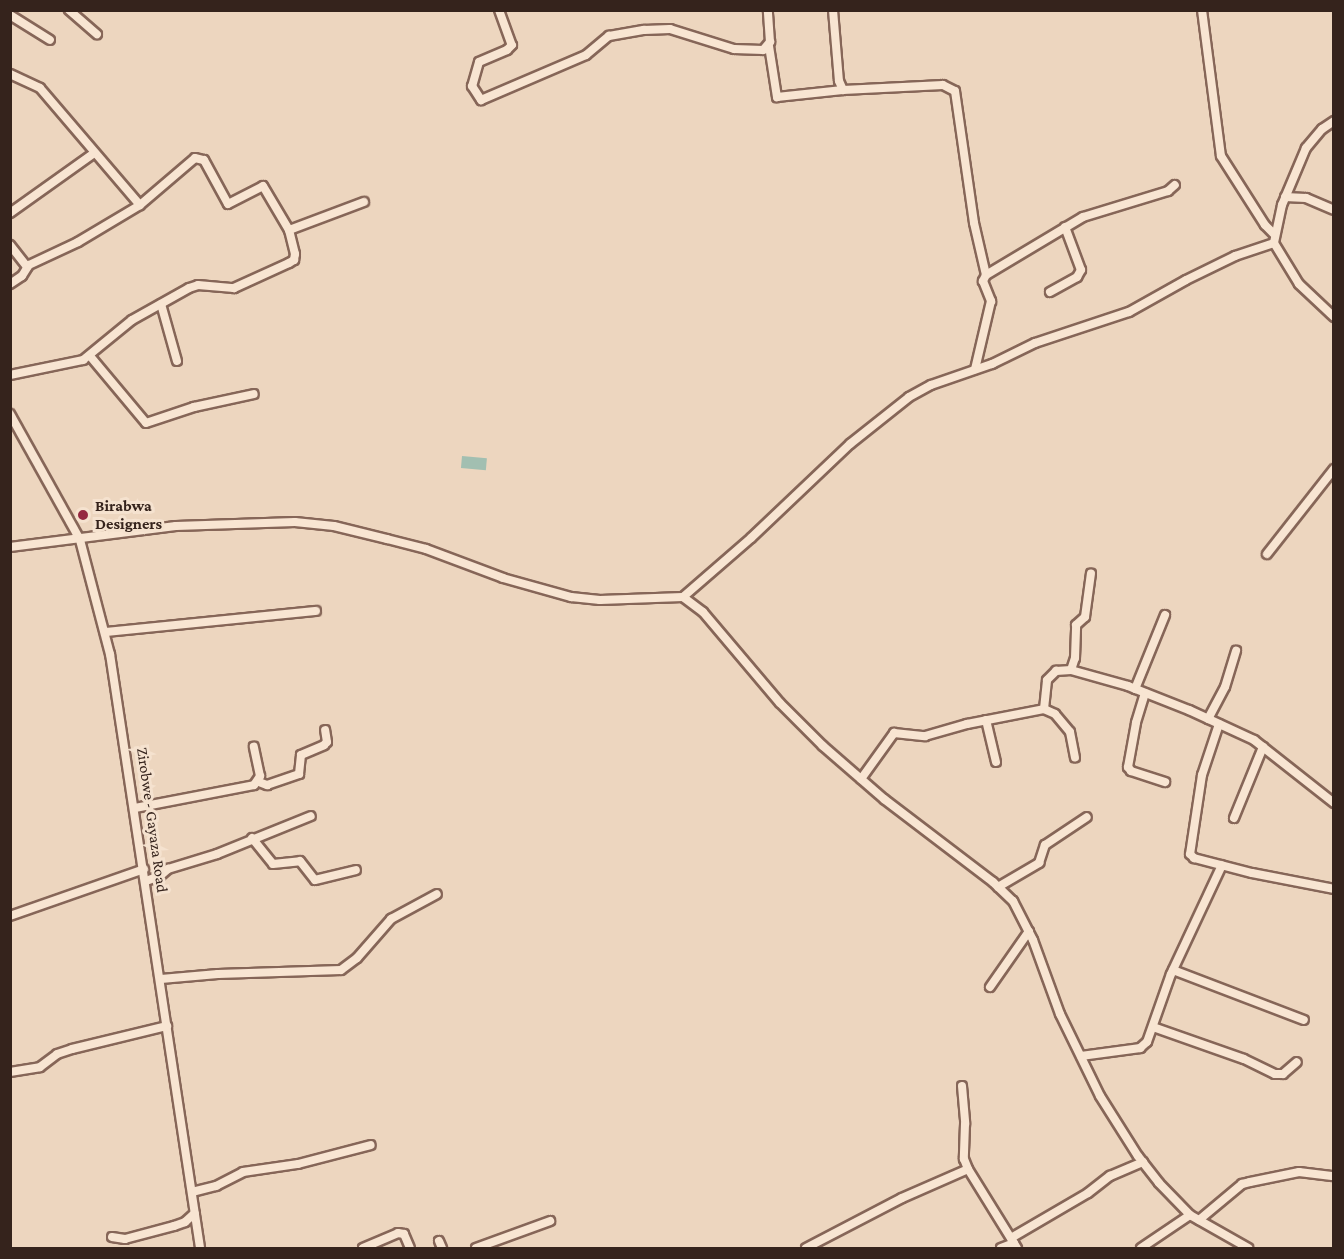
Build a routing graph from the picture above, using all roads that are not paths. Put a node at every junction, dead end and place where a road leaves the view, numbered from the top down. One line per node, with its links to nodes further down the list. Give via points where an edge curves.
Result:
1 (69, 10): 7 (street)
2 (499, 10): 9 (street, via 512,45 479,62 472,86 481,100 586,56 609,36 663,28 740,50 763,51)
3 (768, 10): 9 (street)
4 (833, 10): 11 (street)
5 (1202, 10): 22 (street, via 1221,156)
6 (10, 15): 8 (street)
7 (97, 33)
8 (50, 40)
9 (769, 46): 11 (street, via 777,97)
10 (10, 74): 13 (street, via 40,88)
11 (843, 90): 25 (street, via 944,85 953,88)
12 (1334, 121): 15 (street, via 1306,148)
13 (94, 153): 17 (street); 19 (street)
14 (1175, 185): 20 (street, via 1168,191 1097,212)
15 (1285, 198): 18 (street, via 1306,198); 22 (street)
16 (364, 202): 21 (street)
17 (140, 205): 21 (street, via 195,158 201,158 226,204 264,186); 24 (street)
18 (1334, 210)
19 (10, 213)
20 (1065, 227): 25 (street); 27 (street, via 1081,270 1077,277)
21 (289, 230): 28 (street, via 294,260 234,288 198,285)
22 (1275, 239): 29 (street, via 1299,284); 32 (street, via 1186,279 1129,312 1063,333)
23 (10, 244): 24 (street)
24 (27, 267): 26 (street)
25 (986, 275): 32 (street, via 983,281 991,301)
26 (10, 284)
27 (1050, 292)
28 (161, 304): 30 (street, via 132,320); 31 (street)
29 (1334, 317)
30 (90, 356): 33 (street, via 75,363); 34 (street, via 146,423 194,407)
31 (177, 361)
32 (975, 369): 41 (street, via 931,385 890,411)
33 (10, 375)
34 (254, 394)
35 (10, 414): 37 (street, Zirobwe - Gayaza Road)
36 (1334, 469): 39 (street)
37 (80, 540): 38 (street); 41 (street, via 176,526 295,522 334,526 426,549 503,578 571,597); 44 (street, Zirobwe - Gayaza Road)
38 (10, 547)
39 (1267, 554)
40 (1091, 573): 46 (street, via 1085,617 1076,625)
41 (683, 597): 58 (street, via 725,635 800,724)
42 (316, 611): 44 (street)
43 (1165, 615): 47 (street)
44 (105, 632): 62 (street, Zirobwe - Gayaza Road)
45 (1236, 651): 50 (street, via 1225,687)
46 (1071, 670): 47 (street); 49 (street, via 1050,674 1044,691)
47 (1135, 689): 48 (street)
48 (1145, 693): 50 (street); 60 (street, via 1128,767)
49 (1044, 709): 51 (street); 56 (street, via 1055,714 1070,732)
50 (1208, 719): 52 (street)
51 (986, 720): 57 (street); 58 (street, via 925,736 894,733)
52 (1219, 724): 55 (street); 67 (street, via 1202,775 1190,854)
53 (325, 730): 59 (street, via 327,742 301,755 299,774 267,785)
54 (255, 747): 59 (street)
55 (1263, 747): 61 (street); 65 (street)
56 (1075, 759)
57 (996, 762)
58 (861, 779): 71 (street)
59 (259, 782): 62 (street)
60 (1165, 782)
61 (1334, 803)
62 (135, 808): 68 (street, Zirobwe - Gayaza Road)
63 (310, 816): 66 (street)
64 (1087, 817): 71 (street, via 1045,845 1039,863)
65 (1234, 818)
66 (252, 838): 69 (street, via 273,864 300,861 315,880); 70 (street)
67 (1222, 865): 72 (street); 76 (street)
68 (144, 869): 70 (street, Zirobwe - Gayaza Road); 74 (street)
69 (356, 870)
70 (146, 881): 77 (street, Zirobwe - Gayaza Road)
71 (998, 887): 75 (street, via 1020,910)
72 (1334, 889)
73 (437, 894): 77 (street, via 391,919 357,958 341,970)
74 (10, 916)
75 (1029, 932): 78 (street); 82 (street)
76 (1173, 970): 79 (street); 81 (street)
77 (161, 979): 80 (street, Zirobwe - Gayaza Road)
78 (990, 987)
79 (1304, 1020)
80 (167, 1026): 84 (street, via 72,1049 40,1067); 90 (street, Zirobwe - Gayaza Road)
81 (1153, 1027): 82 (street, via 1147,1042 1140,1047); 83 (street, via 1278,1075)
82 (1080, 1056): 87 (street, via 1100,1096)
83 (1297, 1062)
84 (10, 1072)
85 (962, 1086): 88 (street)
86 (371, 1145): 90 (street, via 298,1164 243,1172 216,1186)
87 (1143, 1162): 92 (street); 96 (street, via 1110,1176)
88 (968, 1169): 96 (street); 101 (street)
89 (1334, 1176): 93 (street, via 1299,1172 1250,1182)
90 (192, 1192): 91 (street, Zirobwe - Gayaza Road)
91 (195, 1213): 95 (street, via 174,1226 125,1239); 97 (street, Zirobwe - Gayaza Road)
92 (1190, 1215): 93 (street); 103 (street)
93 (1199, 1220): 104 (street)
94 (550, 1221): 100 (street)
95 (112, 1237)
96 (1014, 1243): 102 (street)
97 (199, 1247)
98 (363, 1248): 99 (street, via 398,1233 404,1234)
99 (410, 1248)
100 (476, 1248)
101 (806, 1248)
102 (1001, 1248)
103 (1141, 1248)
104 (1248, 1248)

